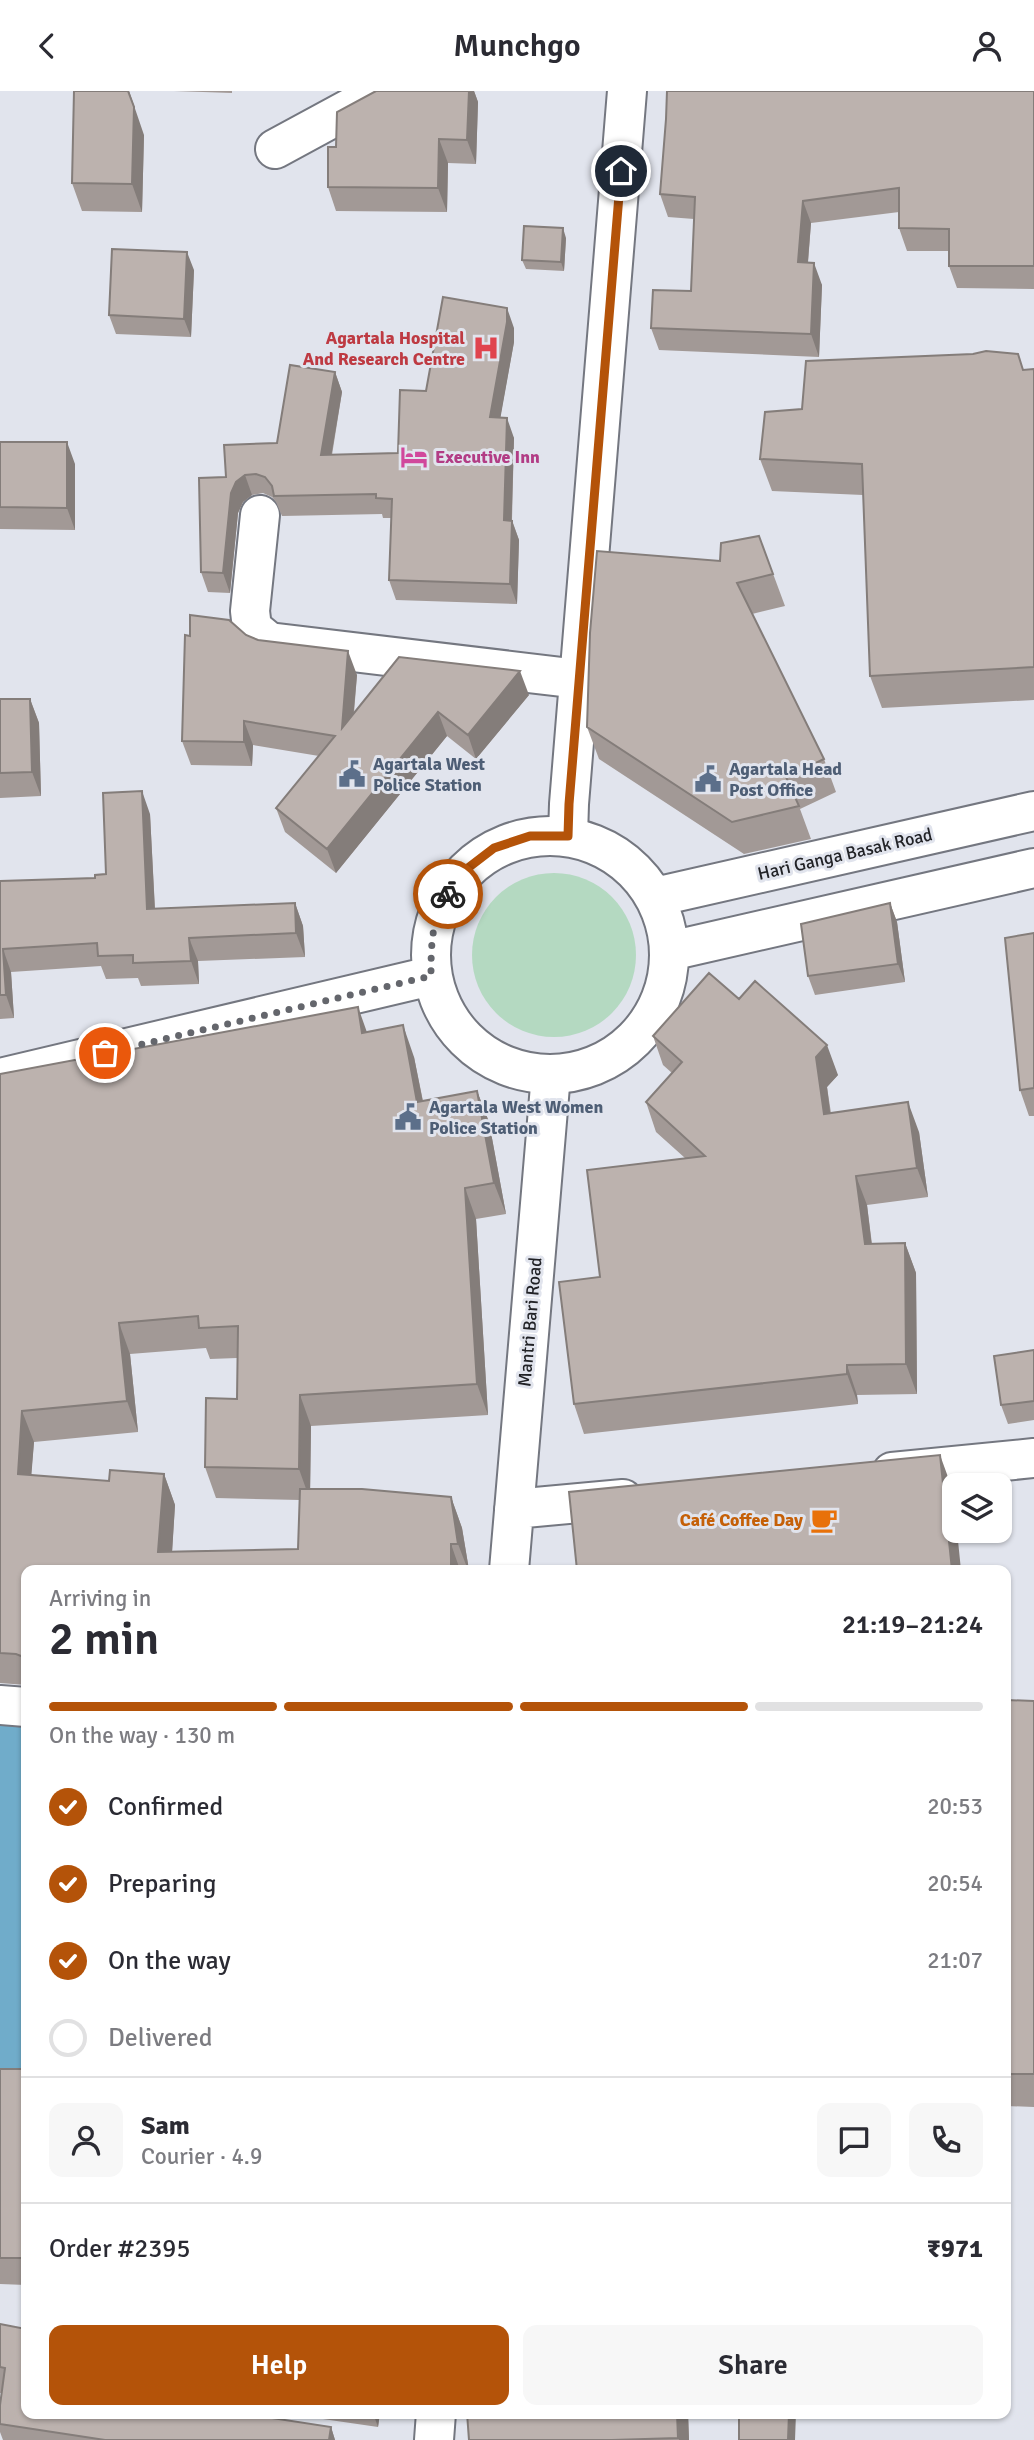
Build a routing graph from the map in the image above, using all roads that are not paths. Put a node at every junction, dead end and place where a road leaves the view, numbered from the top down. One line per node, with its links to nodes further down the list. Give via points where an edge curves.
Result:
1 (382, 91): 3 (street)
2 (627, 91): 5 (street)
3 (275, 149)
4 (260, 515): 5 (street, via 250,611 252,628 269,642)
5 (579, 679): 7 (street)
6 (1034, 811): 9 (street, Hari Ganga Basak Road)
7 (568, 836): 9 (street, via 603,847 633,868); 11 (street, via 530,836 494,848 464,871 442,902 434,926)
8 (1034, 868): 10 (street)
9 (655, 897): 10 (street, via 666,923)
10 (670, 951): 12 (street, via 667,982 655,1012 636,1037 611,1057 583,1070)
11 (431, 976): 12 (street, via 442,1007 461,1035 487,1056 517,1070); 13 (street)
12 (551, 1074): 17 (street, Mantri Bari Road)
13 (0, 1078)
14 (1034, 1458): 15 (street)
15 (856, 1475)
16 (651, 1496): 17 (street)
17 (514, 1509): 18 (street, Mantri Bari Road)
18 (509, 1565)
19 (0, 1705): 20 (street)
20 (21, 1707)
21 (436, 2419): 22 (street)
22 (434, 2440)

